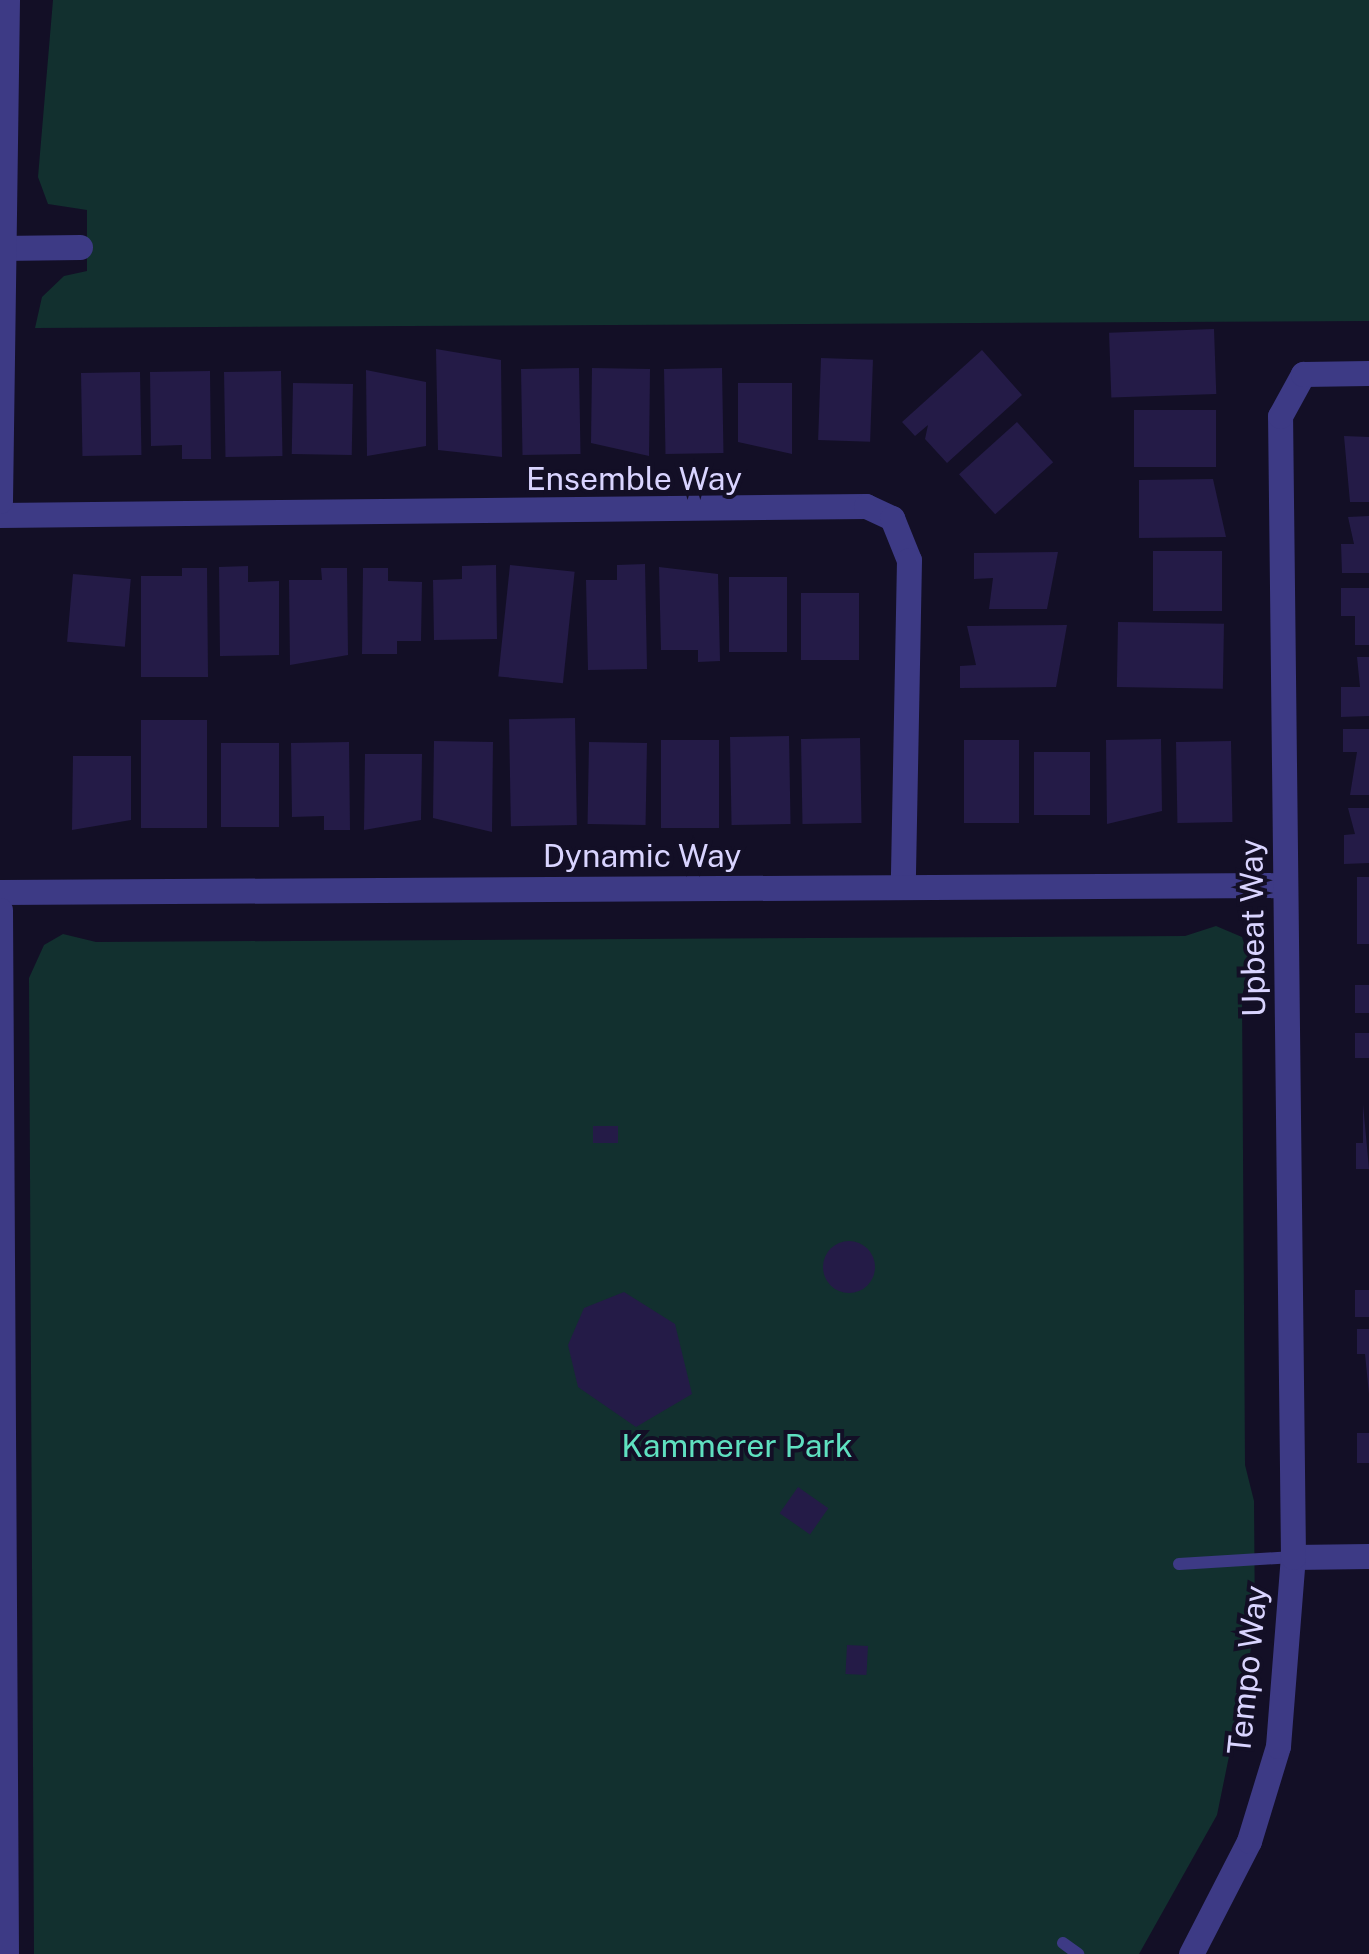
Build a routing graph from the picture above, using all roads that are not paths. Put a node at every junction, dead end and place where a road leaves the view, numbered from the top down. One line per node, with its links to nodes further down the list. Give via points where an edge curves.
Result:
1 (6, 0): 3 (street)
2 (80, 247): 3 (street)
3 (0, 248): 5 (street)
4 (1369, 373): 7 (street, Upbeat Way, via 1304,374 1282,398)
5 (0, 502)
6 (0, 515): 8 (street, Ensemble Way, via 866,506 892,518 908,560)
7 (1284, 884): 8 (street, Dynamic Way); 13 (street, Upbeat Way)
8 (904, 887): 9 (street, Dynamic Way)
9 (0, 892)
10 (0, 910): 11 (street)
11 (0, 1247): 16 (street)
12 (1369, 1556): 13 (street)
13 (1293, 1557): 14 (lane); 18 (street, Tempo Way, via 1278,1746 1249,1841)
14 (1179, 1564)
15 (1063, 1943): 17 (lane)
16 (6, 1954)
17 (1078, 1954)
18 (1191, 1954)

